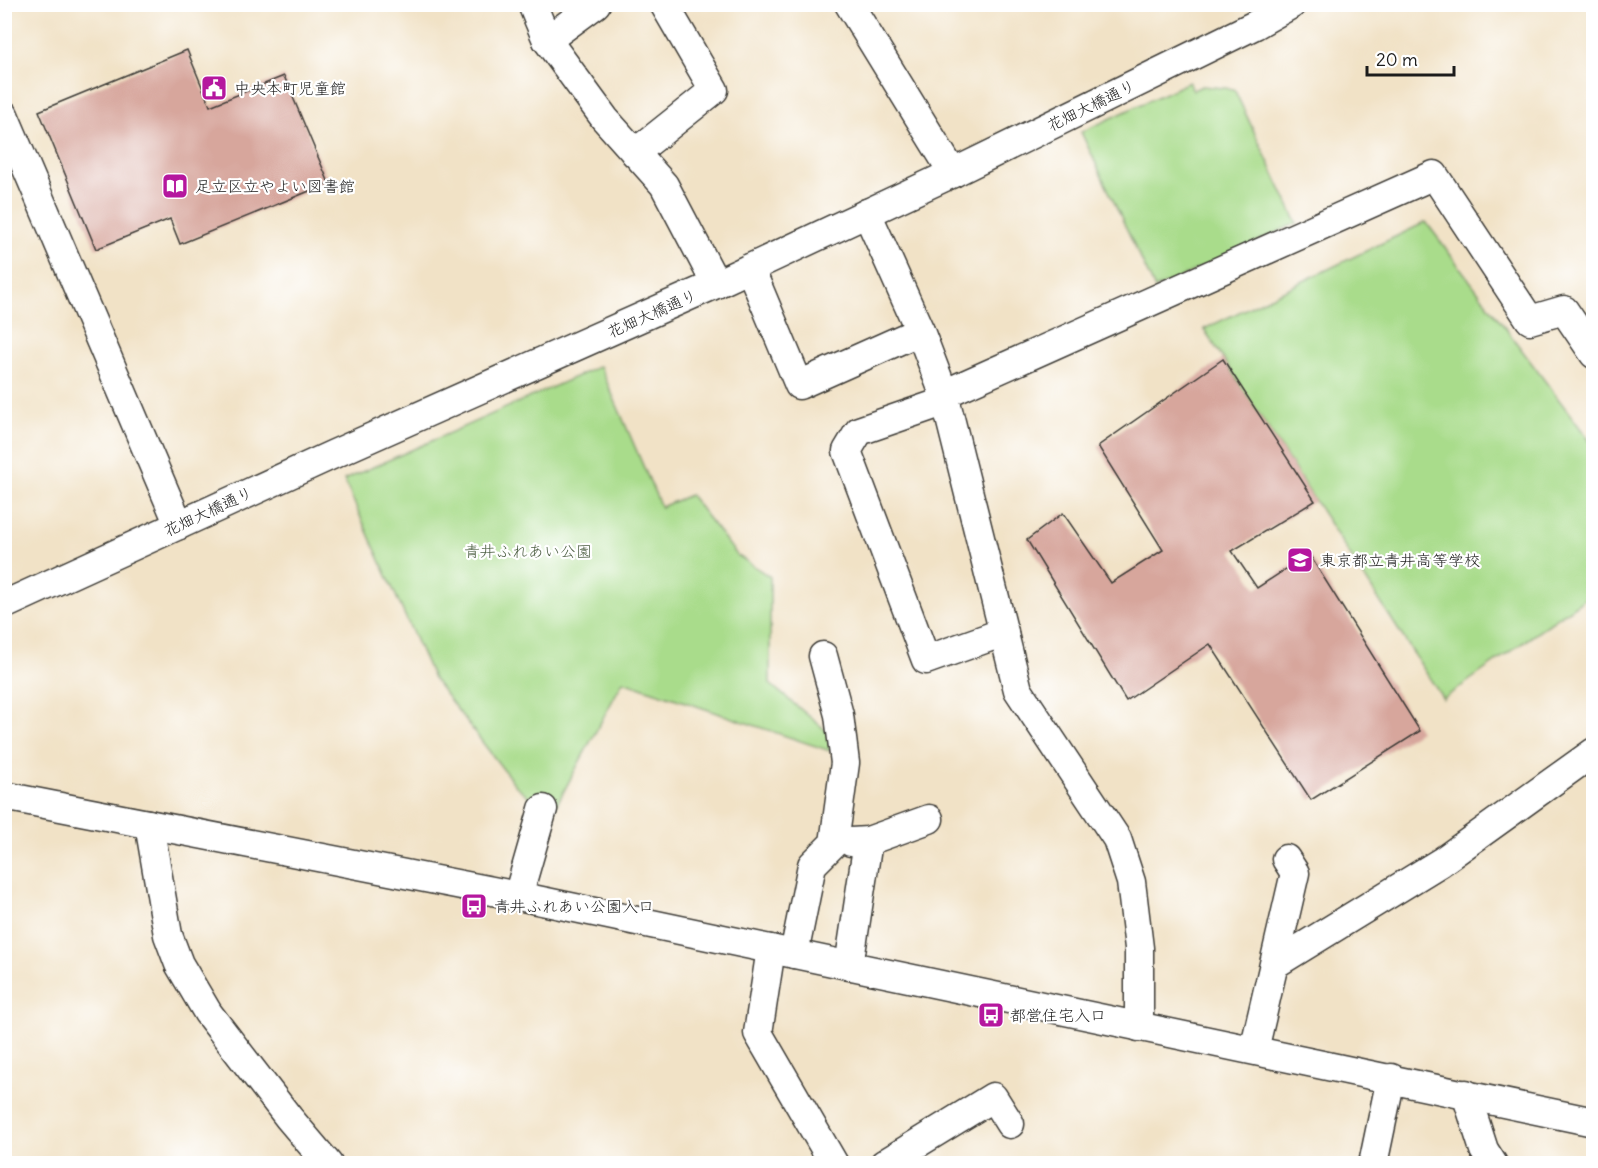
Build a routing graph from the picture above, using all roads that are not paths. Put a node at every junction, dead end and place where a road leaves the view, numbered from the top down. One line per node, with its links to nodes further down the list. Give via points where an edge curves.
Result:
1 (532, 4): 6 (street)
2 (596, 4): 6 (street)
3 (664, 4): 8 (street, via 714,90)
4 (849, 4): 9 (street)
5 (1292, 4): 9 (street, 花畑大橋通り)
6 (547, 40): 8 (street)
7 (4, 116): 16 (street)
8 (635, 153): 12 (street, via 664,185)
9 (953, 173): 10 (street, 花畑大橋通り)
10 (867, 213): 11 (street, 花畑大橋通り); 13 (street)
11 (750, 268): 12 (street, 花畑大橋通り); 13 (street, via 799,385)
12 (716, 284): 16 (street, 花畑大橋通り)
13 (920, 331): 15 (street)
14 (1593, 354): 15 (street, via 1564,310 1530,320 1434,176)
15 (945, 398): 18 (street); 18 (street, via 859,431 847,451 926,660)
16 (179, 525): 17 (street, 花畑大橋通り)
17 (4, 605)
18 (1004, 632): 32 (street, via 1018,690 1117,839 1131,882 1139,948)
19 (823, 656): 26 (street, via 839,715 845,763)
20 (1593, 752): 30 (street, via 1441,862)
21 (4, 796): 24 (street)
22 (543, 809): 28 (street)
23 (929, 819): 25 (street)
24 (148, 824): 28 (street); 39 (street, via 168,935 179,964 208,1013)
25 (868, 841): 26 (street); 31 (street)
26 (834, 843): 29 (street, via 812,865)
27 (1286, 859): 30 (street, via 1295,873)
28 (518, 896): 29 (street)
29 (783, 951): 31 (street); 38 (street, via 758,1033)
30 (1275, 964): 33 (street)
31 (849, 966): 32 (street)
32 (1139, 1027): 33 (street)
33 (1254, 1050): 34 (street)
34 (1391, 1078): 35 (street); 41 (street)
35 (1466, 1094): 36 (street); 42 (street, via 1484,1150)
36 (1593, 1122)
37 (1010, 1124): 40 (street, via 993,1097)
38 (831, 1162)
39 (328, 1164)
40 (884, 1164)
41 (1372, 1164)
42 (1493, 1164)

